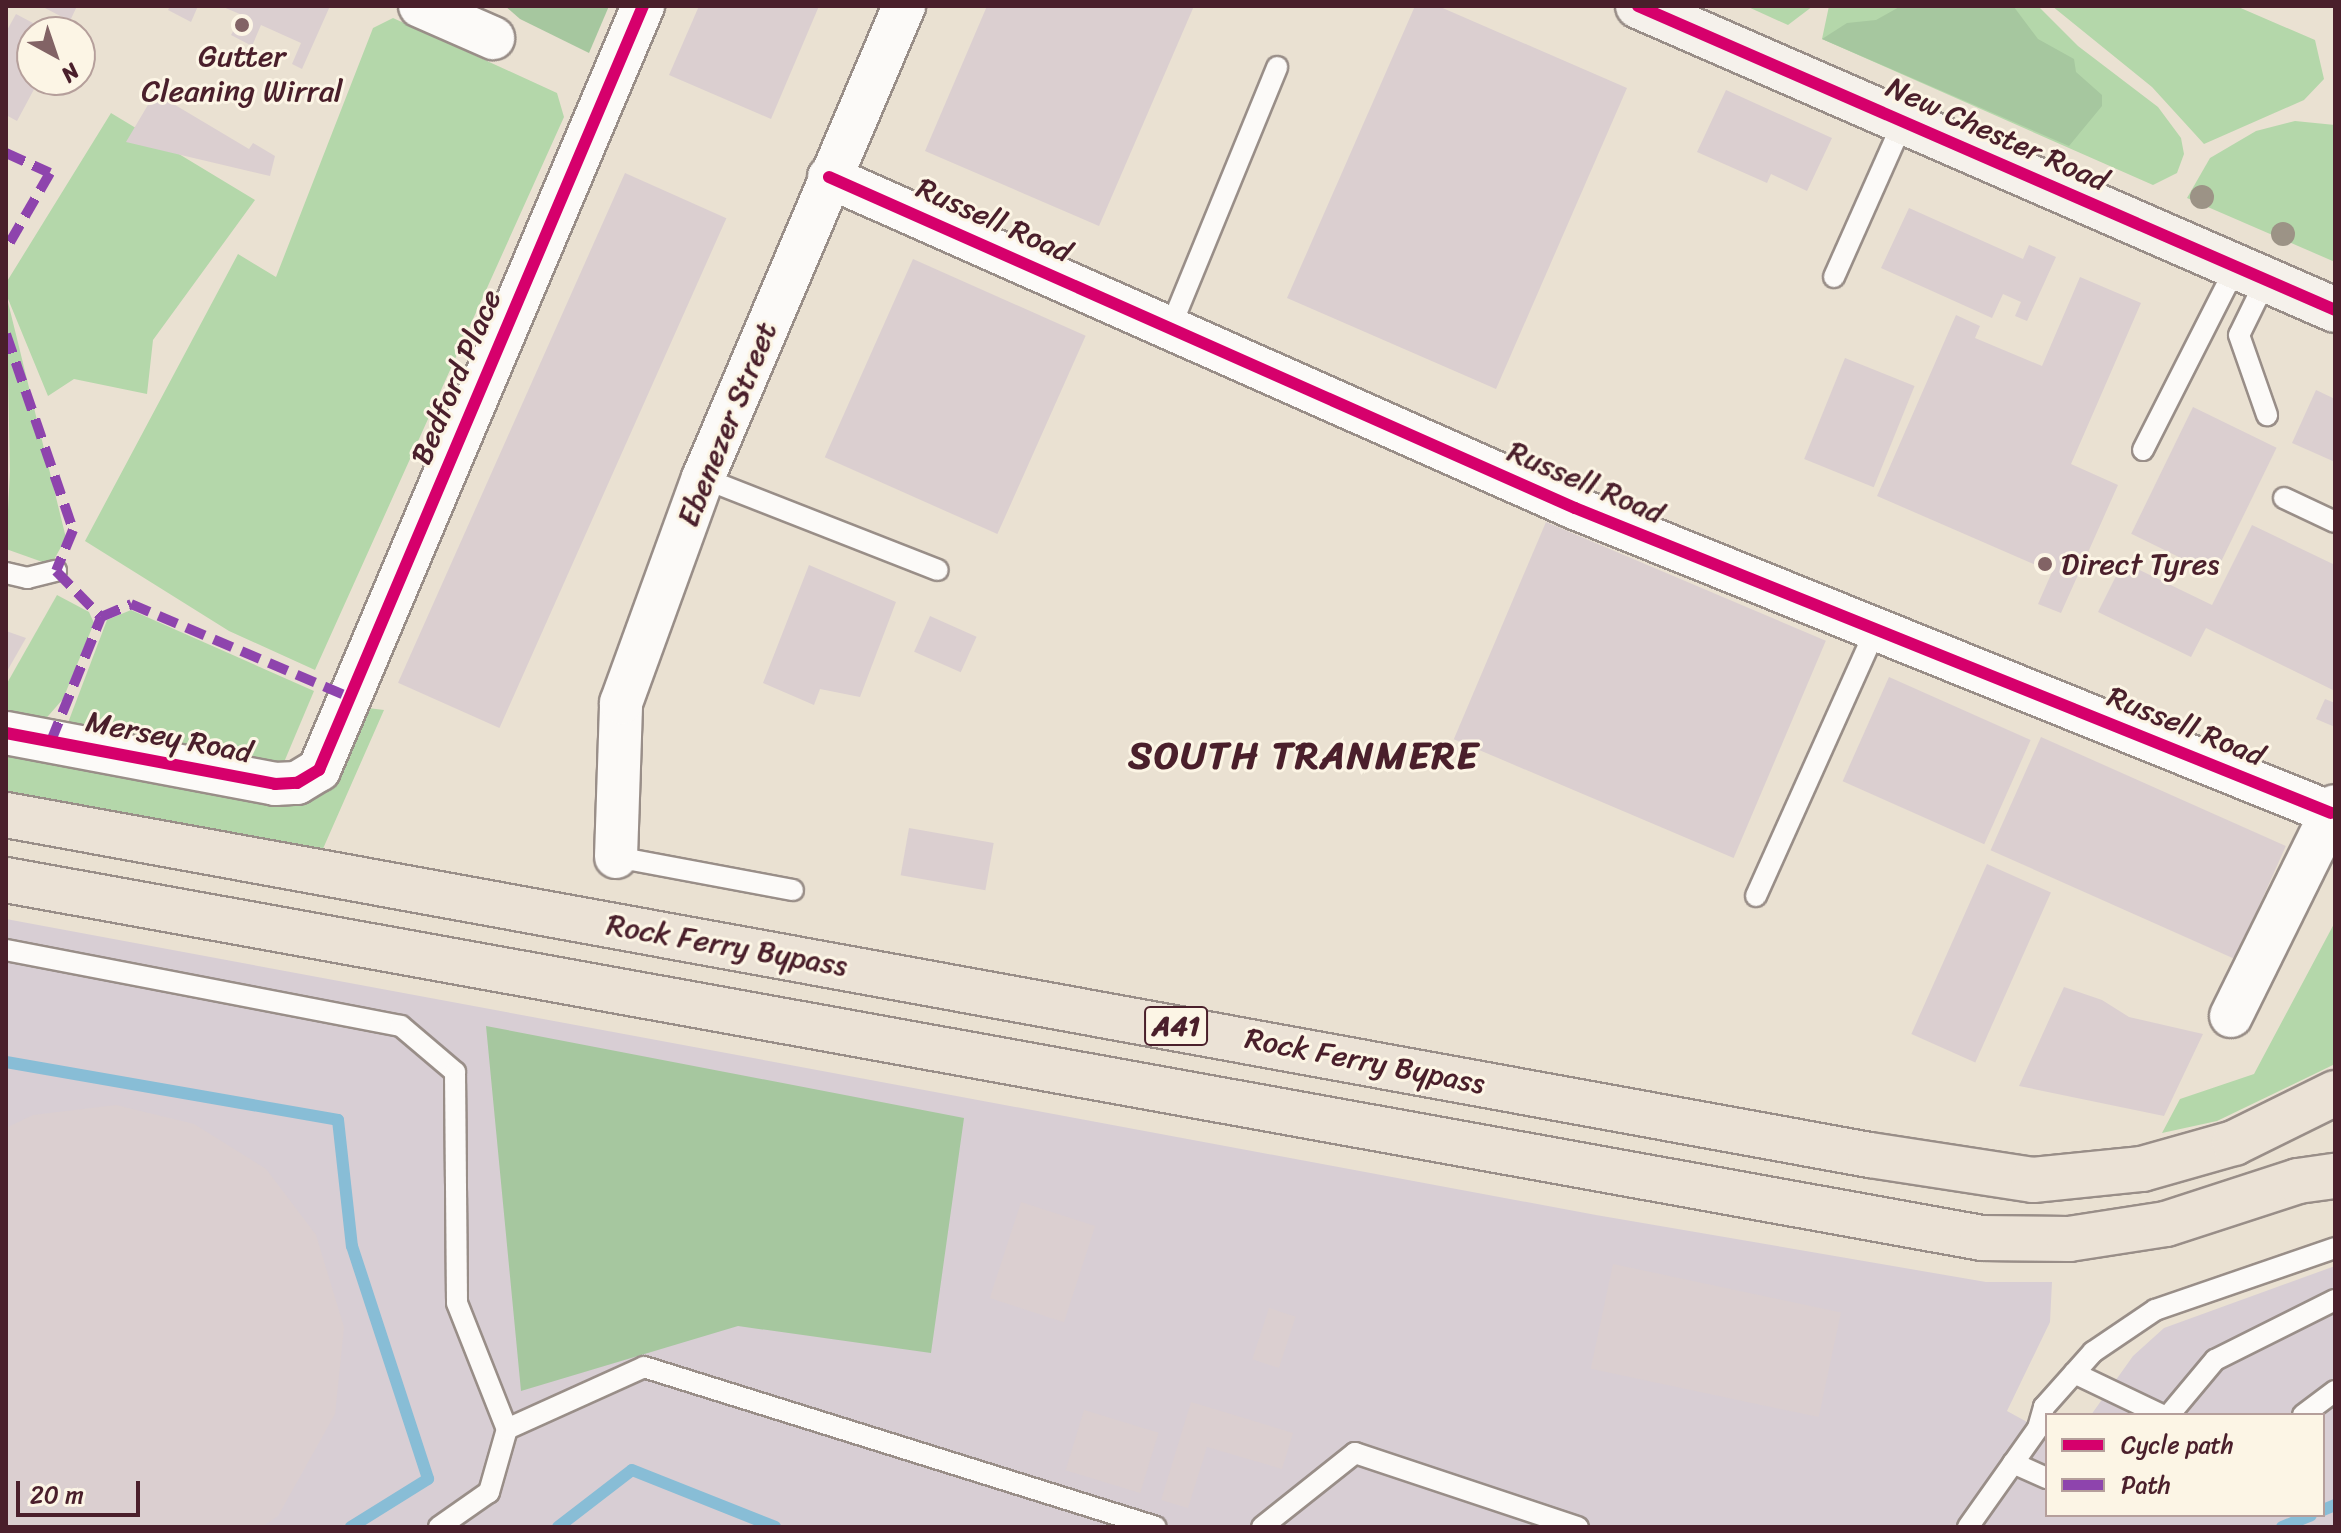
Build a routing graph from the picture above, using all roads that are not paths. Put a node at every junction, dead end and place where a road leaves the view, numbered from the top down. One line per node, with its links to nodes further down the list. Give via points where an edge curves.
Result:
1 (420, 6): 5 (street)
2 (643, 6): 23 (street, Bedford Place)
3 (904, 6): 8 (street, Ebenezer Street)
4 (1638, 6): 7 (main road, New Chester Road)
5 (493, 38)
6 (1277, 67): 12 (lane)
7 (1904, 120): 9 (main road, New Chester Road); 10 (lane)
8 (829, 177): 12 (street, Russell Road); 15 (street, Ebenezer Street)
9 (2251, 274): 11 (main road, New Chester Road); 13 (lane, via 2239,335); 14 (lane)
10 (1834, 277)
11 (2335, 310)
12 (1171, 326): 21 (street, Russell Road, via 1575,508)
13 (2267, 415)
14 (2143, 450)
15 (703, 478): 18 (lane); 26 (street, Ebenezer Street, via 621,703)
16 (2284, 498): 17 (lane)
17 (2335, 522)
18 (938, 570)
19 (56, 571): 20 (lane, via 27,578)
20 (6, 573)
21 (1876, 629): 24 (street, Russell Road); 29 (lane)
22 (6, 733): 23 (street, Mersey Road, via 275,784 297,783)
23 (319, 770)
24 (2333, 809): 31 (street)
25 (6, 815): 32 (highway, Rock Ferry Bypass / A41, via 1870,1155 2033,1180 2142,1169 2234,1143)
26 (616, 857): 28 (lane)
27 (6, 880): 33 (highway, A41, via 1982,1238 2069,1239 2166,1224 2298,1181)
28 (793, 890)
29 (1756, 896)
30 (6, 950): 41 (lane, via 401,1026 455,1072 457,1303)
31 (2231, 1016)
32 (2335, 1093)
33 (2335, 1176)
34 (2335, 1248): 36 (lane, via 2155,1310 2093,1352)
35 (2335, 1300): 39 (lane, via 2215,1360)
36 (2074, 1373): 38 (lane); 42 (lane, via 2044,1407 2038,1428)
37 (2335, 1391): 40 (lane)
38 (2158, 1413)
39 (2171, 1413)
40 (2306, 1413)
41 (507, 1429): 44 (lane, via 489,1492); 45 (lane, via 644,1367)
42 (2013, 1463): 43 (lane); 48 (lane)
43 (2045, 1477)
44 (439, 1527)
45 (1156, 1527)
46 (1262, 1527): 47 (lane, via 1355,1453)
47 (1578, 1527)
48 (1968, 1527)

